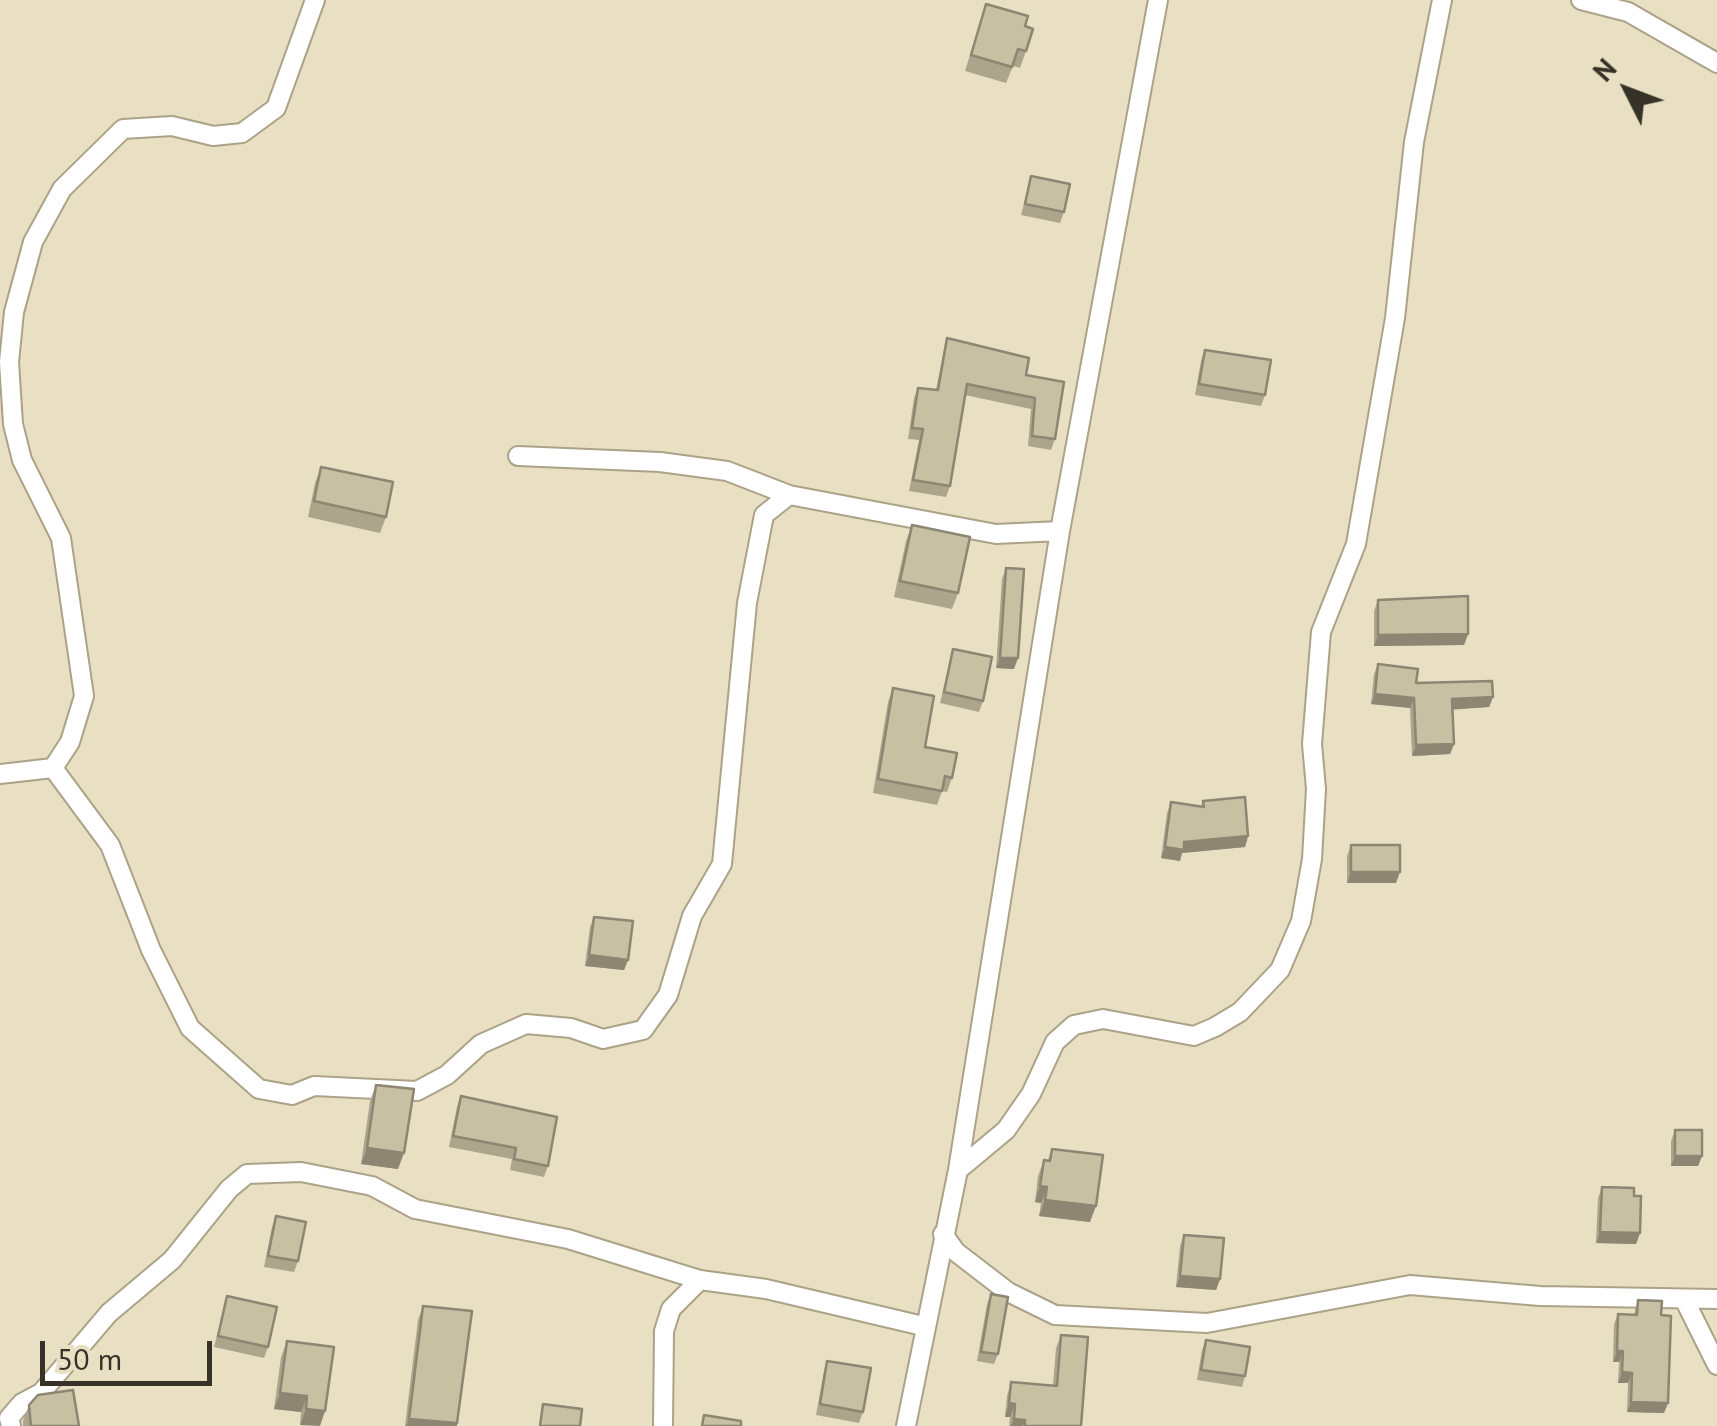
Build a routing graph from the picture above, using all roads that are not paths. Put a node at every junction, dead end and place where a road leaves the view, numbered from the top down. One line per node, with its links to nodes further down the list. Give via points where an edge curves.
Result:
1 (315, 0): 9 (street, via 276,108 242,133 123,129 62,189 32,242 14,312 13,424 22,460 60,538 84,696 70,742)
2 (1158, 0): 8 (street)
3 (1442, 0): 11 (street, via 1414,142 1395,318 1356,544 1322,632 1312,744 1312,859 1301,921 1280,970 1240,1012 1215,1027 1194,1036 1104,1019 1074,1024 1055,1042 1006,1130)
4 (1581, 0): 5 (street, via 1628,12)
5 (1717, 63)
6 (518, 456): 7 (street, via 727,471)
7 (789, 495): 8 (street, via 996,534); 9 (street, via 764,516 754,553 722,864 692,916 668,996 644,1030 603,1039 526,1024 481,1044 417,1092 314,1086 292,1095 259,1088 190,1028 110,845)
8 (1060, 532): 11 (street)
9 (53, 768): 10 (street)
10 (0, 774)
11 (958, 1170): 12 (street)
12 (943, 1234): 14 (street, via 1008,1292 1055,1315 1206,1323 1410,1285); 16 (street)
13 (700, 1280): 16 (street, via 766,1288); 18 (street, via 568,1240 415,1210 372,1186 301,1172 248,1174 41,1393 22,1403 9,1418); 19 (street, via 671,1309 664,1331)
14 (1684, 1298): 15 (street); 17 (street)
15 (1717, 1299)
16 (924, 1326): 20 (street)
17 (1717, 1366)
18 (11, 1426)
19 (663, 1426)
20 (906, 1426)

